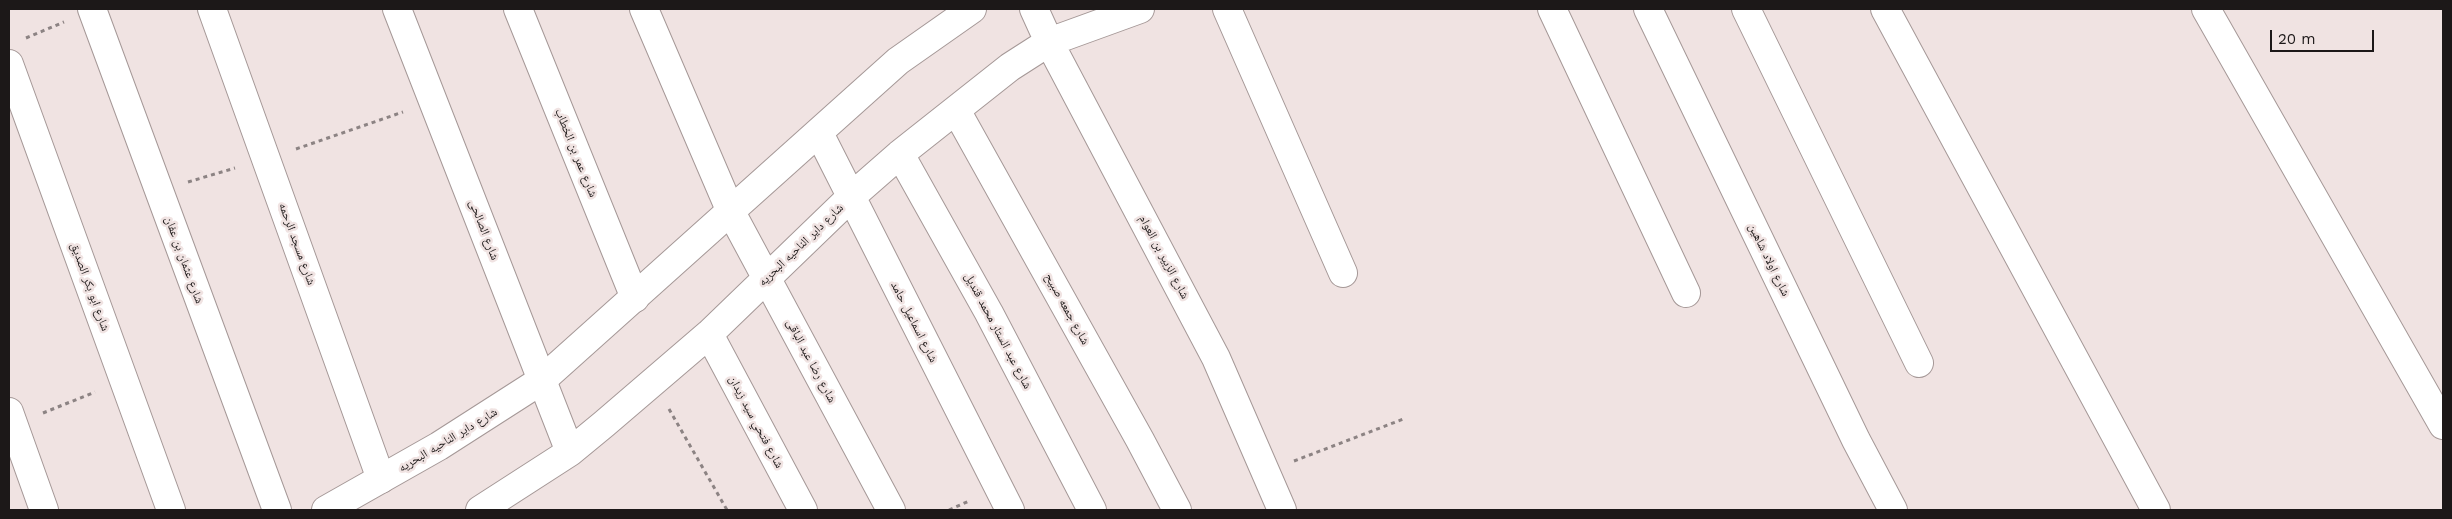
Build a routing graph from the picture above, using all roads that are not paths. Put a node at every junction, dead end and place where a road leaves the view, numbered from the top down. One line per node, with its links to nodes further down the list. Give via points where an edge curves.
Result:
1 (212, 9): 32 (street, شارع مسجد الرحمه)
2 (397, 9): 28 (street, شارع الصالحى)
3 (518, 9): 25 (street, شارع عمر بن الخطاب)
4 (644, 9): 21 (street, شارع رضا عبد الباقى)
5 (972, 9): 18 (street, شارع داير الناحيه البحريه, via 898,61)
6 (1034, 9): 15 (street, شارع الزبير بن العوام)
7 (1140, 9): 15 (street, شارع داير الناحيه البحريه)
8 (1228, 9): 22 (street)
9 (1552, 9): 24 (street)
10 (1648, 9): 44 (street, شارع اولاد شاهين)
11 (1746, 9): 27 (street)
12 (1885, 9): 45 (street)
13 (2206, 9): 30 (street)
14 (92, 10): 36 (street, شارع عثمان بن عفان)
15 (1049, 42): 17 (street, شارع داير الناحيه البحريه, via 1010,67); 43 (street, شارع الزبير بن العوام, via 1204,333)
16 (13, 53): 35 (street, شارع ابو بكر الصديق, via 123,380)
17 (956, 110): 19 (street, شارع داير الناحيه البحريه); 42 (street, شارع جمعه صبيح)
18 (819, 133): 20 (street, شارع اسماعيل حامد); 21 (street, شارع داير الناحيه البحريه)
19 (900, 154): 20 (street, شارع داير الناحيه البحريه); 41 (street, شارع عبد الستار محمد قنديل, via 989,313)
20 (852, 196): 23 (street, شارع داير الناحيه البحريه); 40 (street, شارع اسماعيل حامد)
21 (731, 212): 23 (street, شارع رضا عبد الباقى); 25 (street, شارع داير الناحيه البحريه)
22 (1342, 273)
23 (766, 278): 26 (street, شارع داير الناحيه البحريه); 39 (street, شارع رضا عبد الباقى)
24 (1686, 293)
25 (635, 298): 28 (street, شارع داير الناحيه البحريه)
26 (708, 334): 31 (street, شارع داير الناحيه البحريه); 38 (street, شارع فتحي سيد زيدان)
27 (1919, 363)
28 (542, 380): 31 (street, شارع الصالحى); 32 (street, شارع داير الناحيه البحريه)
29 (11, 419): 34 (street)
30 (2443, 424)
31 (570, 452): 37 (street, شارع داير الناحيه البحريه)
32 (381, 480): 33 (street, شارع داير الناحيه البحريه)
33 (333, 509)
34 (44, 510)
35 (171, 510)
36 (277, 510)
37 (480, 510)
38 (803, 510)
39 (891, 510)
40 (1010, 510)
41 (1092, 510)
42 (1177, 510)
43 (1282, 510)
44 (1892, 510)
45 (2156, 510)

